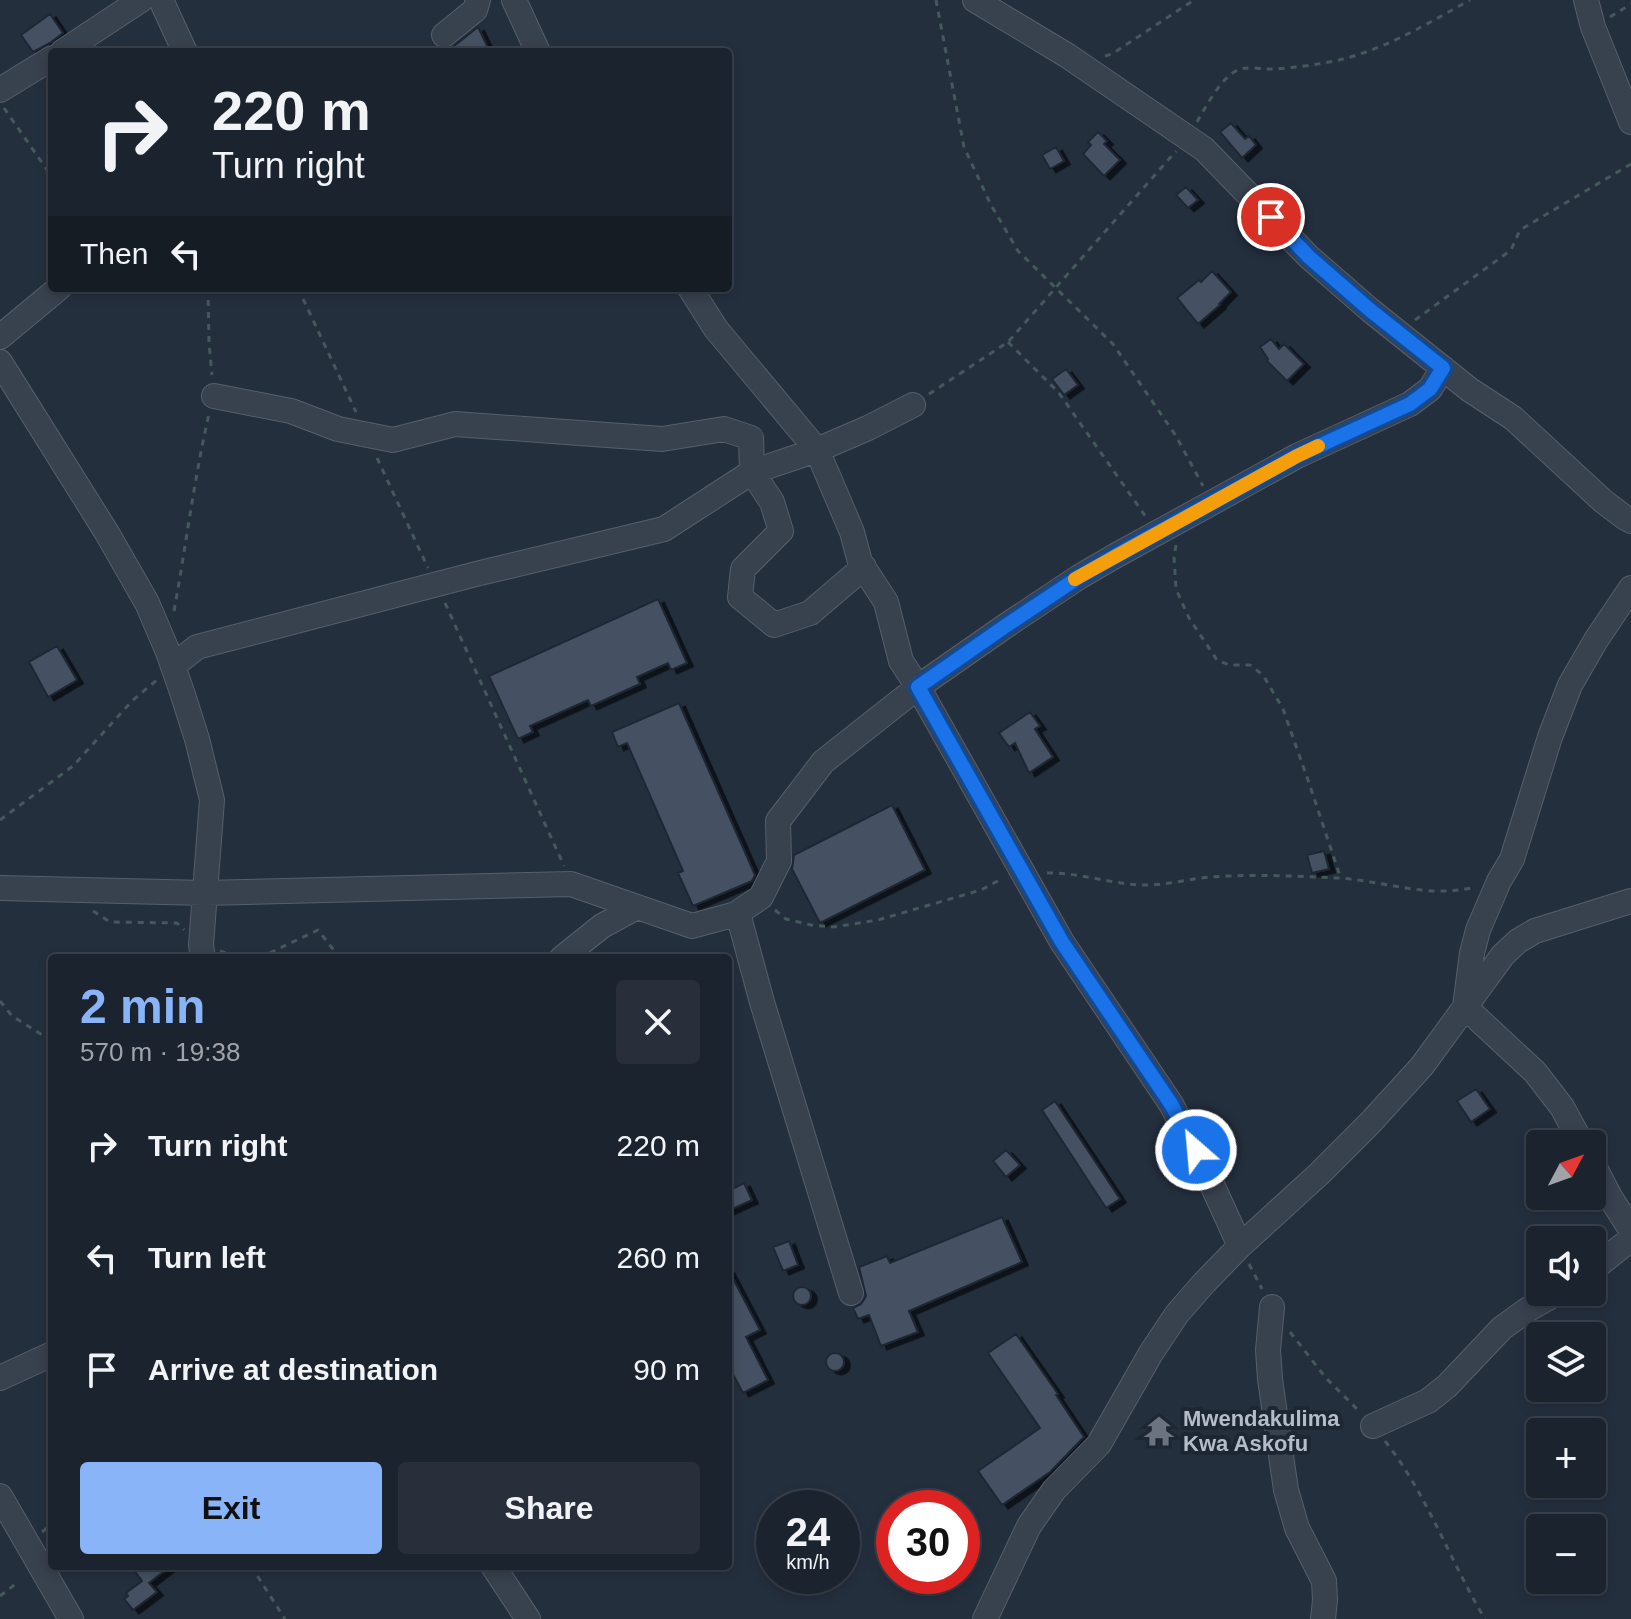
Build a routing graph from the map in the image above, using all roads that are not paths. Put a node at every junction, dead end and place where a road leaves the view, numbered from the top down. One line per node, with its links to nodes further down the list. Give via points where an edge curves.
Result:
1 (141, 0): 8 (street)
2 (161, 0): 9 (street)
3 (478, 0): 7 (street, via 475,10)
4 (514, 0): 10 (street)
5 (975, 0): 17 (street, via 1204,149 1309,257)
6 (1586, 0): 13 (street)
7 (444, 35)
8 (68, 48)
9 (183, 48)
10 (536, 48)
11 (48, 60): 12 (street)
12 (0, 90)
13 (1631, 122)
14 (54, 292): 16 (street)
15 (693, 292): 21 (street, via 716,329)
16 (0, 337)
17 (1443, 368): 23 (street, via 1513,418); 27 (street, via 1430,389 1410,404 1297,456 1079,577)
18 (3, 374): 26 (street, via 107,533 147,603)
19 (214, 396): 22 (street, via 393,440 455,424 662,439 724,429 751,438)
20 (913, 405): 21 (street)
21 (817, 450): 22 (street); 24 (street)
22 (752, 472): 24 (street, via 772,502 781,531 743,569 740,597 774,625 810,613); 26 (street, via 664,529 197,647)
23 (1631, 521)
24 (864, 567): 27 (street, via 886,602 901,661)
25 (1631, 588): 35 (street, via 1570,685 1512,859 1478,930)
26 (173, 666): 29 (street, via 212,800)
27 (918, 687): 32 (street, via 823,762 778,821 779,861 761,897); 40 (street, via 1062,942 1171,1104)
28 (0, 888): 29 (street)
29 (205, 893): 31 (street, via 571,884); 33 (street)
30 (1631, 901): 35 (street, via 1518,941)
31 (637, 907): 32 (street, via 692,926); 34 (street)
32 (736, 914): 42 (street)
33 (202, 951)
34 (567, 954)
35 (1465, 1007): 36 (street, via 1535,1072); 40 (street, via 1422,1066 1370,1123)
36 (1574, 1130)
37 (1606, 1189): 38 (street)
38 (1631, 1230)
39 (1631, 1239): 41 (street)
40 (1240, 1246): 52 (street, via 1177,1314 1099,1444 1054,1490 1029,1526)
41 (1606, 1259)
42 (851, 1293)
43 (1534, 1306): 47 (street, via 1502,1328 1428,1401)
44 (1272, 1307): 53 (street, via 1270,1379 1286,1490 1297,1528 1324,1581)
45 (48, 1356): 46 (street)
46 (0, 1378)
47 (1373, 1426)
48 (0, 1496): 50 (street)
49 (496, 1570): 51 (street)
50 (71, 1619)
51 (528, 1619)
52 (985, 1619)
53 (1323, 1619)

